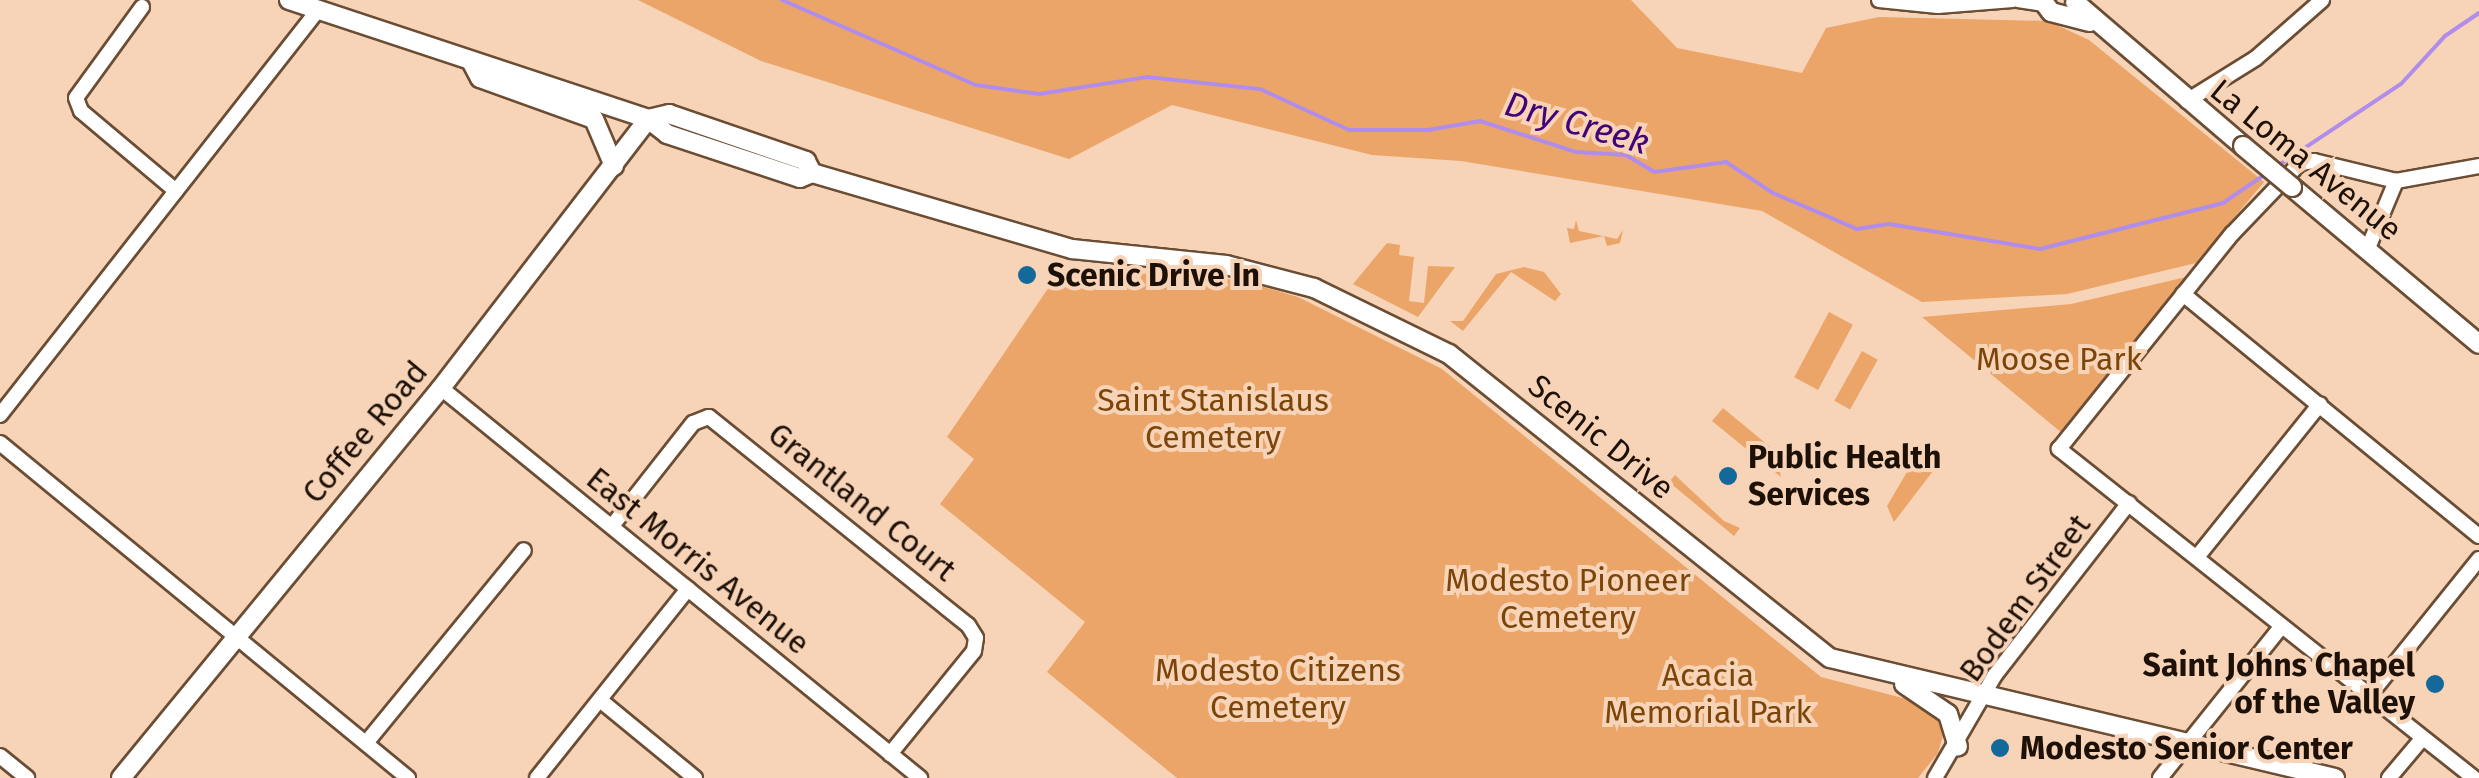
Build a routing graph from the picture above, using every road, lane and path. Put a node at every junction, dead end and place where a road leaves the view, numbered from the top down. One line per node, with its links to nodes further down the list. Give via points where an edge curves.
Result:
1 (289, 0): 8 (main road, Scenic Drive)
2 (1879, 0): 3 (street, via 1938,6)
3 (2016, 0): 5 (street)
4 (2322, 0): 10 (street, via 2256,58)
5 (2042, 2): 6 (main road, La Loma Avenue)
6 (2071, 5): 10 (main road, La Loma Avenue)
7 (142, 7): 16 (street, via 76,98 81,110)
8 (318, 10): 9 (main road, Scenic Drive); 16 (street)
9 (471, 60): 11 (main road, Scenic Drive); 12 (main road, via 480,78 594,118)
10 (2187, 101): 17 (main road, La Loma Avenue, bridge)
11 (648, 119): 12 (main road, Coffee Road); 33 (main road, Scenic Drive, via 669,114 806,161 812,173 1066,248 1226,265 1314,288 1449,354 1814,649)
12 (614, 166): 20 (main road, Coffee Road)
13 (2471, 168): 14 (street); 15 (street)
14 (2396, 180): 17 (street); 18 (street, via 2300,164)
15 (2479, 182)
16 (176, 191): 22 (street)
17 (2368, 248): 19 (main road, La Loma Avenue)
18 (2183, 294): 21 (street); 24 (street, via 2059,449)
19 (2479, 344)
20 (441, 388): 25 (street, East Morris Avenue); 32 (main road, Coffee Road)
21 (2320, 404): 26 (street); 28 (street)
22 (0, 415)
23 (0, 443): 32 (street)
24 (2130, 504): 28 (street); 34 (street, Bodem Street)
25 (612, 526): 30 (street, East Morris Avenue); 41 (street, Grantland Court, via 694,423 709,418 968,624 974,651)
26 (2479, 536)
27 (524, 550): 39 (street)
28 (2198, 556): 31 (street)
29 (2479, 560): 35 (street)
30 (688, 589): 36 (street); 41 (street, East Morris Avenue)
31 (2282, 627): 35 (street); 38 (street)
32 (235, 636): 39 (street); 45 (main road, Coffee Road)
33 (1891, 676): 34 (main road, Scenic Drive); 40 (main road, via 1943,709)
34 (1984, 698): 38 (main road, Scenic Drive); 40 (street, Bodem Street)
35 (2368, 698): 37 (street)
36 (600, 700): 47 (street); 48 (street)
37 (2421, 740): 43 (street); 53 (street)
38 (2187, 743): 51 (street); 52 (main road, Scenic Drive)
39 (366, 744): 46 (street)
40 (1958, 746): 50 (street, Bodem Street)
41 (890, 754): 49 (street, East Morris Avenue)
42 (0, 756): 44 (street)
43 (2444, 759): 54 (street); 55 (street)
44 (28, 778)
45 (121, 778)
46 (408, 778)
47 (536, 778)
48 (695, 778)
49 (920, 778)
50 (1935, 778)
51 (2160, 778)
52 (2335, 778)
53 (2390, 778)
54 (2459, 778)
55 (2474, 778)

